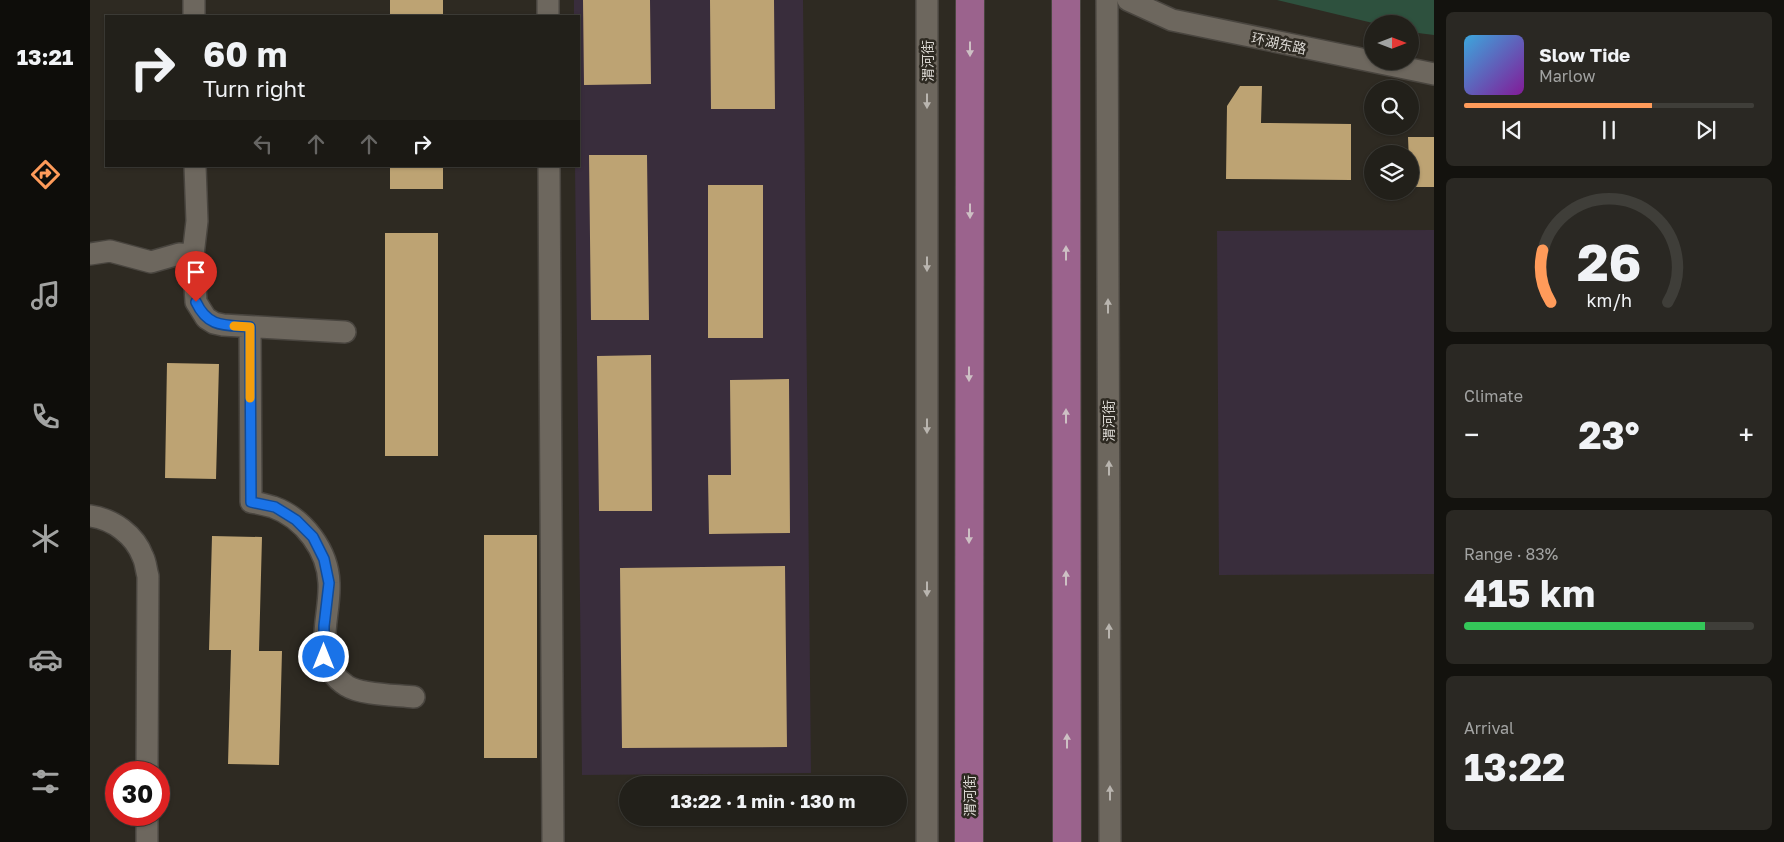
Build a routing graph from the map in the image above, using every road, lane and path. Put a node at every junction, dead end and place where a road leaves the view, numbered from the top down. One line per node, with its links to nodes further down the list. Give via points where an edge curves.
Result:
1 (194, 0): 8 (street)
2 (548, 0): 9 (street)
3 (926, 0): 23 (street, 渭河街, one-way to 23)
4 (970, 0): 24 (main road, 渭河街, one-way to 24)
5 (1066, 0): 25 (main road, one-way to 5)
6 (1107, 0): 26 (street, 渭河街, one-way to 6)
7 (1128, 0): 10 (street, 环湖东路, via 1172,20)
8 (194, 15)
9 (548, 15)
10 (1434, 74)
11 (195, 167): 14 (street, via 197,221)
12 (549, 167): 22 (street)
13 (90, 254): 14 (street, via 110,251 151,262 179,254)
14 (194, 255): 15 (street, via 195,293 200,311 214,323)
15 (250, 327): 16 (street); 18 (street, via 251,502 275,507 296,520 313,537 324,559 329,583 324,657 329,670 338,680 360,692)
16 (345, 332)
17 (90, 516): 19 (street, via 118,526 133,540 143,557 148,576)
18 (414, 697)
19 (147, 761)
20 (147, 826): 21 (street)
21 (146, 842)
22 (553, 842)
23 (926, 842)
24 (969, 842)
25 (1067, 842)
26 (1110, 842)

